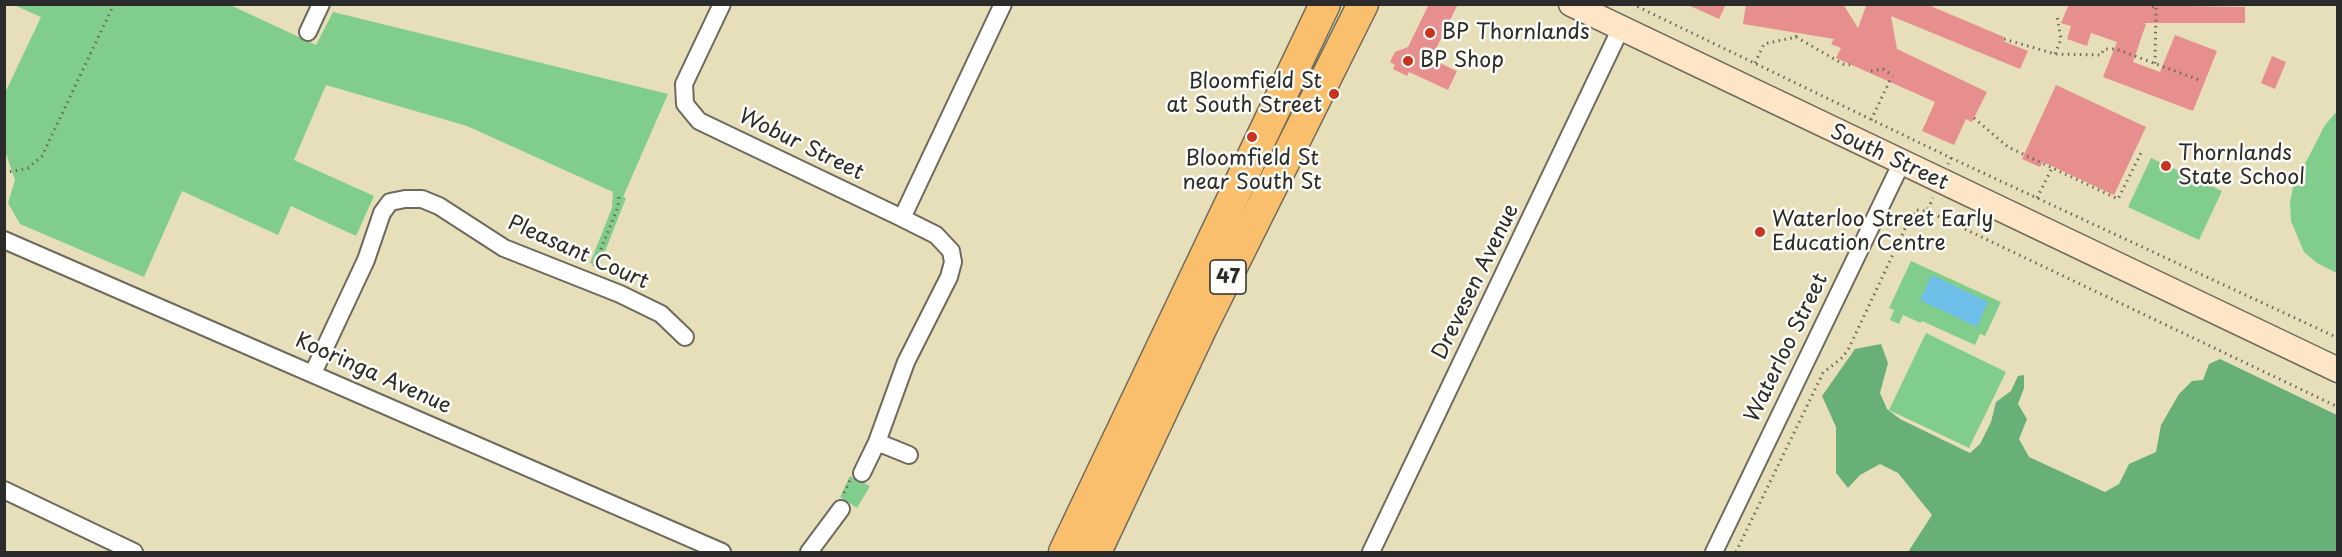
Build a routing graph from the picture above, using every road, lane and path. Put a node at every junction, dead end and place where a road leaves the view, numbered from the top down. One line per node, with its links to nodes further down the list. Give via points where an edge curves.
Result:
1 (114, 4): 26 (path, via 42,156 28,168)
2 (321, 4): 12 (street)
3 (722, 4): 31 (street, Wobur Street, via 684,84 686,104 699,121)
4 (1003, 4): 31 (street)
5 (1325, 4): 47 (highway, 47)
6 (1363, 4): 48 (highway, 47, via 1202,327)
7 (1571, 4): 11 (street, South Street)
8 (1632, 4): 15 (path)
9 (2152, 7): 16 (path, via 2156,6)
10 (2057, 16): 14 (path, via 2061,39)
11 (1620, 30): 24 (street, South Street); 49 (street, Drevesen Avenue)
12 (308, 32)
13 (2004, 39): 14 (path)
14 (2055, 54): 16 (path, via 2101,55 2104,49 2116,49)
15 (1755, 63): 17 (path, via 1764,44 1796,35 1843,64); 21 (path)
16 (2155, 64): 19 (path)
17 (1852, 65)
18 (1871, 71): 21 (path, via 1883,69 1892,77)
19 (2202, 81)
20 (1974, 118): 25 (path, via 2008,147)
21 (1872, 120): 23 (path)
22 (2141, 153): 25 (path, via 2118,199)
23 (1951, 158): 27 (path); 29 (path)
24 (1901, 164): 27 (street, South Street); 50 (street, Waterloo Street)
25 (2052, 168): 29 (path)
26 (4, 173)
27 (1940, 182): 30 (path); 36 (street, South Street)
28 (619, 195): 33 (path, via 618,207)
29 (2037, 198): 35 (path)
30 (1928, 211): 38 (path); 51 (path, via 1916,210 1910,218 1850,348 1822,373)
31 (902, 219): 39 (street, Wobur Street, via 936,236 951,250 953,262 949,278 906,362)
32 (4, 240): 37 (street, Kooringa Avenue)
33 (588, 282): 34 (street, Pleasant Court, via 661,314); 37 (street, Pleasant Court, via 504,248 422,199 390,202)
34 (685, 337)
35 (2337, 338)
36 (2337, 370)
37 (313, 373): 45 (street, Kooringa Avenue)
38 (2337, 407)
39 (877, 442): 40 (street); 41 (street, Wobur Street)
40 (909, 455)
41 (862, 473): 43 (path, via 854,471)
42 (4, 490): 44 (street)
43 (841, 509): 46 (street)
44 (134, 552)
45 (722, 552)
46 (809, 552)
47 (1064, 552)
48 (1096, 552)
49 (1371, 552)
50 (1714, 552)
51 (1736, 552)

